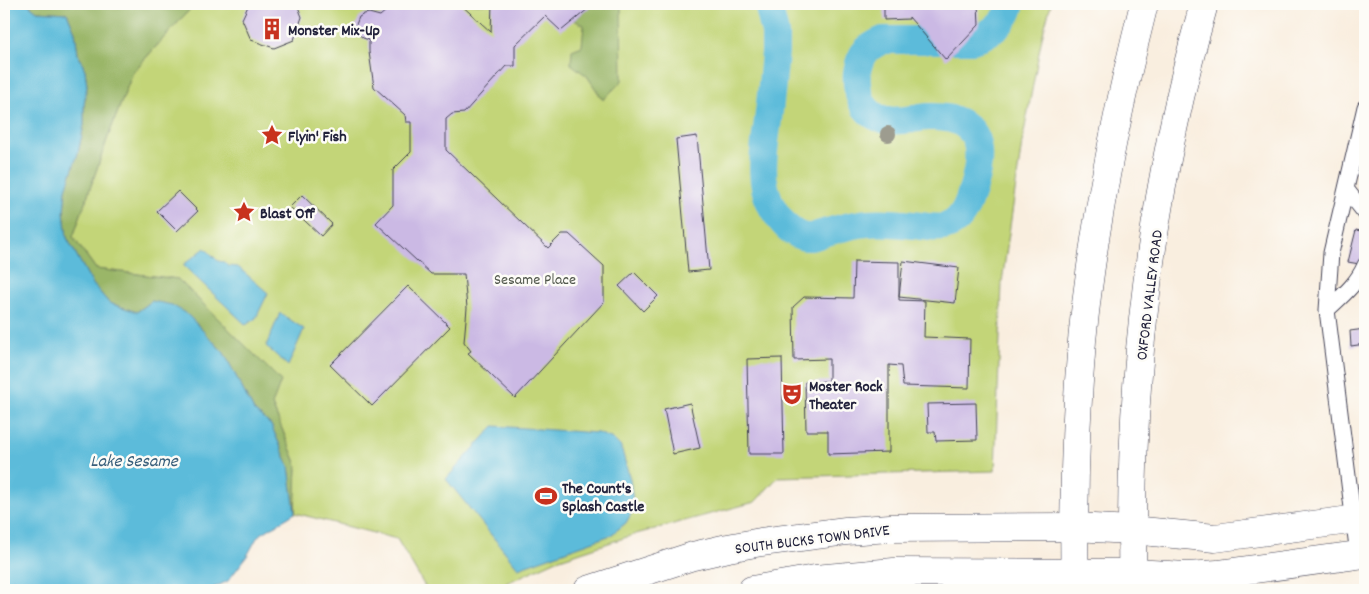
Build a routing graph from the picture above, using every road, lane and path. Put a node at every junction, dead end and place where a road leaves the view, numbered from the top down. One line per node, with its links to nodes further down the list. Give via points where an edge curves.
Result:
1 (1144, 4): 9 (street, via 1114,129 1091,272 1082,341)
2 (1204, 4): 10 (street, OXFORD VALLEY ROAD, via 1171,141 1148,280 1135,417)
3 (1365, 107): 4 (lane)
4 (1346, 189): 5 (lane); 7 (lane, via 1331,253)
5 (1365, 213)
6 (1365, 265): 7 (lane, via 1352,286)
7 (1327, 310): 8 (lane, via 1343,446)
8 (1360, 518): 10 (street, SOUTH BUCKS TOWN DRIVE, via 1214,538); 11 (lane)
9 (1074, 527): 10 (street, SOUTH BUCKS TOWN DRIVE); 12 (street); 14 (street, SOUTH BUCKS TOWN DRIVE, via 890,528 761,542 693,556)
10 (1132, 530): 13 (street, OXFORD VALLEY ROAD)
11 (1362, 554): 13 (street)
12 (1075, 582): 13 (street); 15 (street, via 894,572 815,579)
13 (1133, 582)
14 (588, 590)
15 (752, 590)

